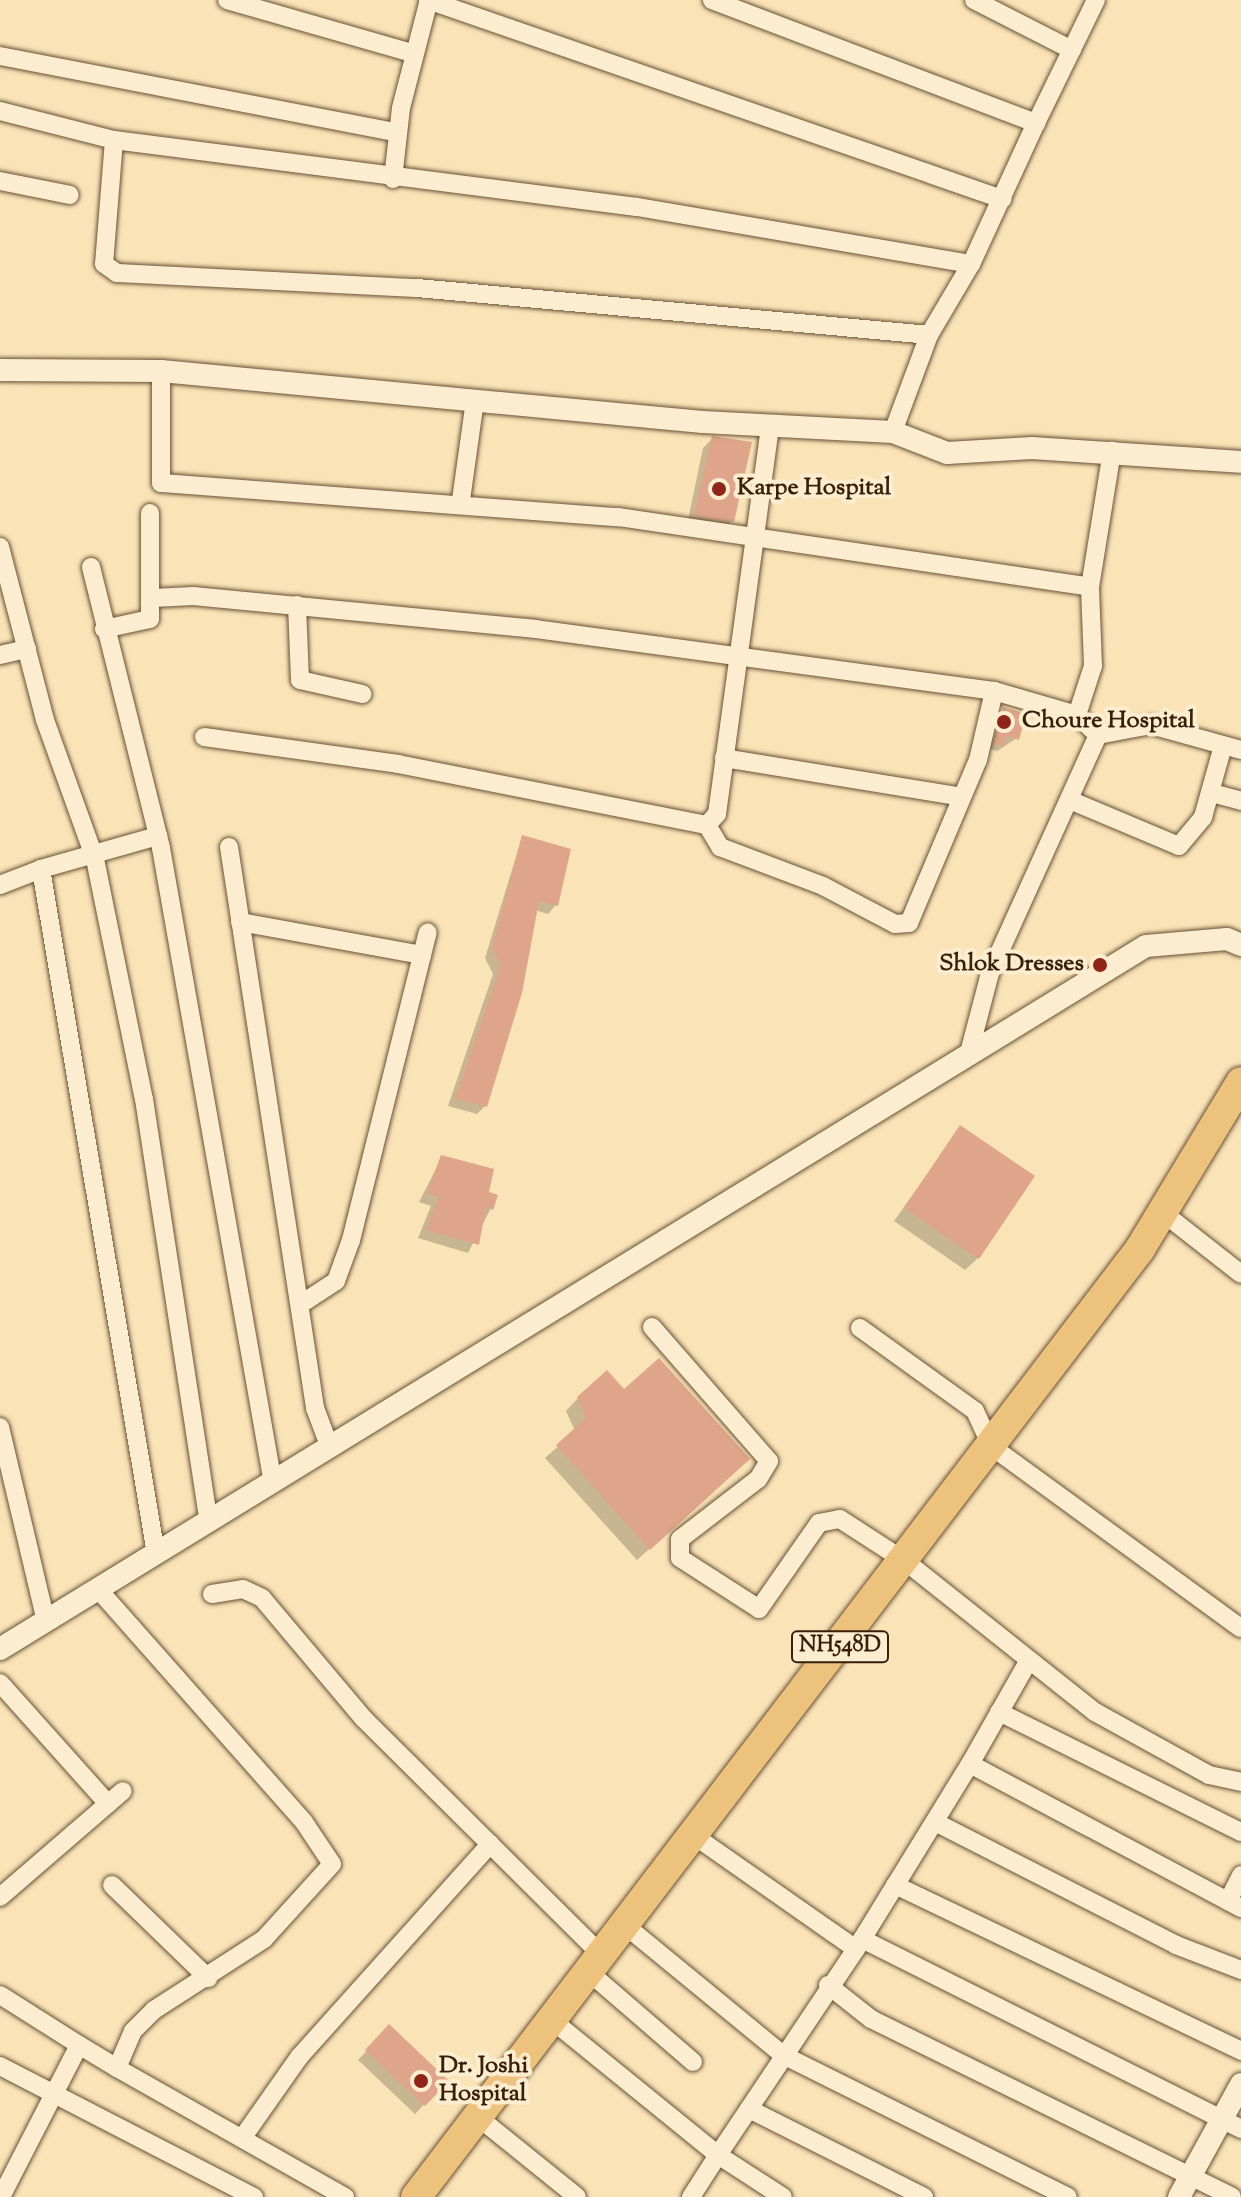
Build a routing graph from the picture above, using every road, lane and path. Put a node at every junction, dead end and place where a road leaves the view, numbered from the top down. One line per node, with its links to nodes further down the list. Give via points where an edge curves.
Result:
1 (227, 0): 7 (street)
2 (428, 0): 7 (street); 16 (street)
3 (712, 0): 10 (street)
4 (974, 0): 6 (street)
5 (1096, 0): 6 (street)
6 (1072, 50): 10 (street)
7 (412, 53): 11 (street)
8 (0, 56): 11 (street)
9 (0, 111): 12 (street)
10 (1036, 123): 16 (street)
11 (398, 133): 13 (street)
12 (114, 140): 13 (street); 18 (street, via 104,264 117,273 417,288)
13 (393, 179): 17 (street, via 637,207)
14 (0, 181): 15 (street)
15 (70, 195)
16 (1002, 199): 17 (street)
17 (971, 264): 18 (street)
18 (929, 335): 23 (street)
19 (0, 370): 20 (street)
20 (161, 371): 21 (street); 26 (street, via 161,483)
21 (475, 400): 22 (street); 26 (street)
22 (770, 425): 23 (street); 28 (street)
23 (893, 432): 24 (street, via 947,453)
24 (1112, 451): 25 (street); 31 (street)
25 (1241, 462)
26 (461, 500): 28 (street)
27 (150, 513): 32 (street)
28 (755, 539): 31 (street); 37 (street)
29 (0, 547): 35 (street)
30 (91, 567): 34 (street)
31 (1090, 587): 40 (street, via 1093,666)
32 (153, 598): 33 (street); 34 (street, via 150,619)
33 (297, 605): 37 (street); 39 (street, via 300,680)
34 (104, 629): 50 (street)
35 (27, 649): 36 (street); 52 (street)
36 (0, 655)
37 (739, 659): 38 (street); 44 (street)
38 (994, 691): 40 (street); 46 (street, via 978,760)
39 (362, 694)
40 (1077, 715): 41 (street)
41 (1098, 735): 43 (street, via 1151,725); 47 (street)
42 (204, 737): 49 (street, via 412,767)
43 (1232, 748): 45 (street)
44 (724, 758): 46 (street); 49 (street, via 717,814)
45 (1212, 793): 47 (street, via 1179,846); 48 (street)
46 (961, 797): 49 (street, via 909,923 895,924 823,886 720,847)
47 (1072, 801): 59 (street, via 990,973)
48 (1241, 801)
49 (707, 825)
50 (158, 836): 52 (street, via 119,844); 70 (street)
51 (229, 847): 55 (street)
52 (95, 859): 53 (street); 71 (street, via 144,1099)
53 (41, 869): 54 (street); 72 (street)
54 (0, 885)
55 (240, 922): 58 (street); 63 (street)
56 (428, 932): 58 (street)
57 (1241, 945): 59 (street, via 1227,939 1146,946)
58 (422, 955): 63 (street, via 351,1240 336,1281)
59 (970, 1049): 68 (street)
60 (1241, 1082): 61 (highway, NH548D)
61 (1162, 1212): 62 (street); 67 (highway, NH548D)
62 (1241, 1274)
63 (301, 1304): 68 (street, via 315,1408)
64 (652, 1327): 73 (street, via 769,1461 758,1479 680,1539 680,1558 759,1609 819,1523 840,1519)
65 (860, 1328): 67 (street, via 975,1411)
66 (0, 1427): 69 (street)
67 (991, 1446): 73 (highway, NH548D); 77 (street)
68 (330, 1448): 70 (street)
69 (5, 1468): 76 (street)
70 (273, 1483): 71 (street)
71 (209, 1522): 72 (street)
72 (156, 1554): 74 (street)
73 (905, 1561): 79 (street); 88 (highway, NH548D)
74 (98, 1589): 76 (street); 99 (street, via 330,1853 332,1864 264,1939)
75 (212, 1594): 89 (street, via 243,1589 262,1598 364,1719)
76 (46, 1621): 78 (street)
77 (1241, 1628)
78 (0, 1649)
79 (1028, 1662): 81 (street); 83 (street, via 1148,1743 1209,1775)
80 (0, 1683): 85 (street)
81 (999, 1712): 82 (street); 87 (street)
82 (970, 1764): 86 (street); 94 (street)
83 (1241, 1782)
84 (123, 1791): 85 (street)
85 (108, 1804): 93 (street)
86 (935, 1822): 92 (street); 98 (street, via 1176,1945)
87 (1241, 1832)
88 (696, 1837): 95 (highway, NH548D); 96 (street)
89 (490, 1844): 97 (street); 114 (street, via 300,2056)
90 (1241, 1875): 94 (street)
91 (112, 1885): 99 (street)
92 (895, 1885): 96 (street); 104 (street)
93 (0, 1897)
94 (1235, 1904)
95 (626, 1926): 97 (highway, NH548D); 105 (street)
96 (859, 1944): 100 (street); 113 (street)
97 (597, 1964): 102 (highway, NH548D); 106 (street)
98 (1241, 1970)
99 (208, 1978): 108 (street, via 154,2010 133,2031)
100 (828, 1985): 105 (street); 117 (street, via 871,2019)
101 (0, 1995): 103 (street)
102 (553, 2021): 112 (highway, NH548D); 115 (street)
103 (79, 2045): 108 (street); 110 (street)
104 (1241, 2051)
105 (783, 2055): 111 (street); 126 (street)
106 (693, 2062)
107 (0, 2066): 110 (street)
108 (117, 2068): 114 (street)
109 (1241, 2084): 113 (street)
110 (57, 2089): 116 (street); 119 (street)
111 (749, 2109): 115 (street); 125 (street)
112 (478, 2117): 121 (highway, NH548D); 122 (street)
113 (1232, 2123): 117 (street)
114 (243, 2137): 120 (street)
115 (718, 2155): 123 (street); 124 (street)
116 (8, 2168): 118 (street)
117 (1192, 2173): 127 (street); 128 (street)
118 (1, 2197)
119 (254, 2197)
120 (345, 2197)
121 (416, 2197)
122 (577, 2197)
123 (691, 2197)
124 (783, 2197)
125 (924, 2197)
126 (1068, 2197)
127 (1179, 2197)
128 (1232, 2197)

